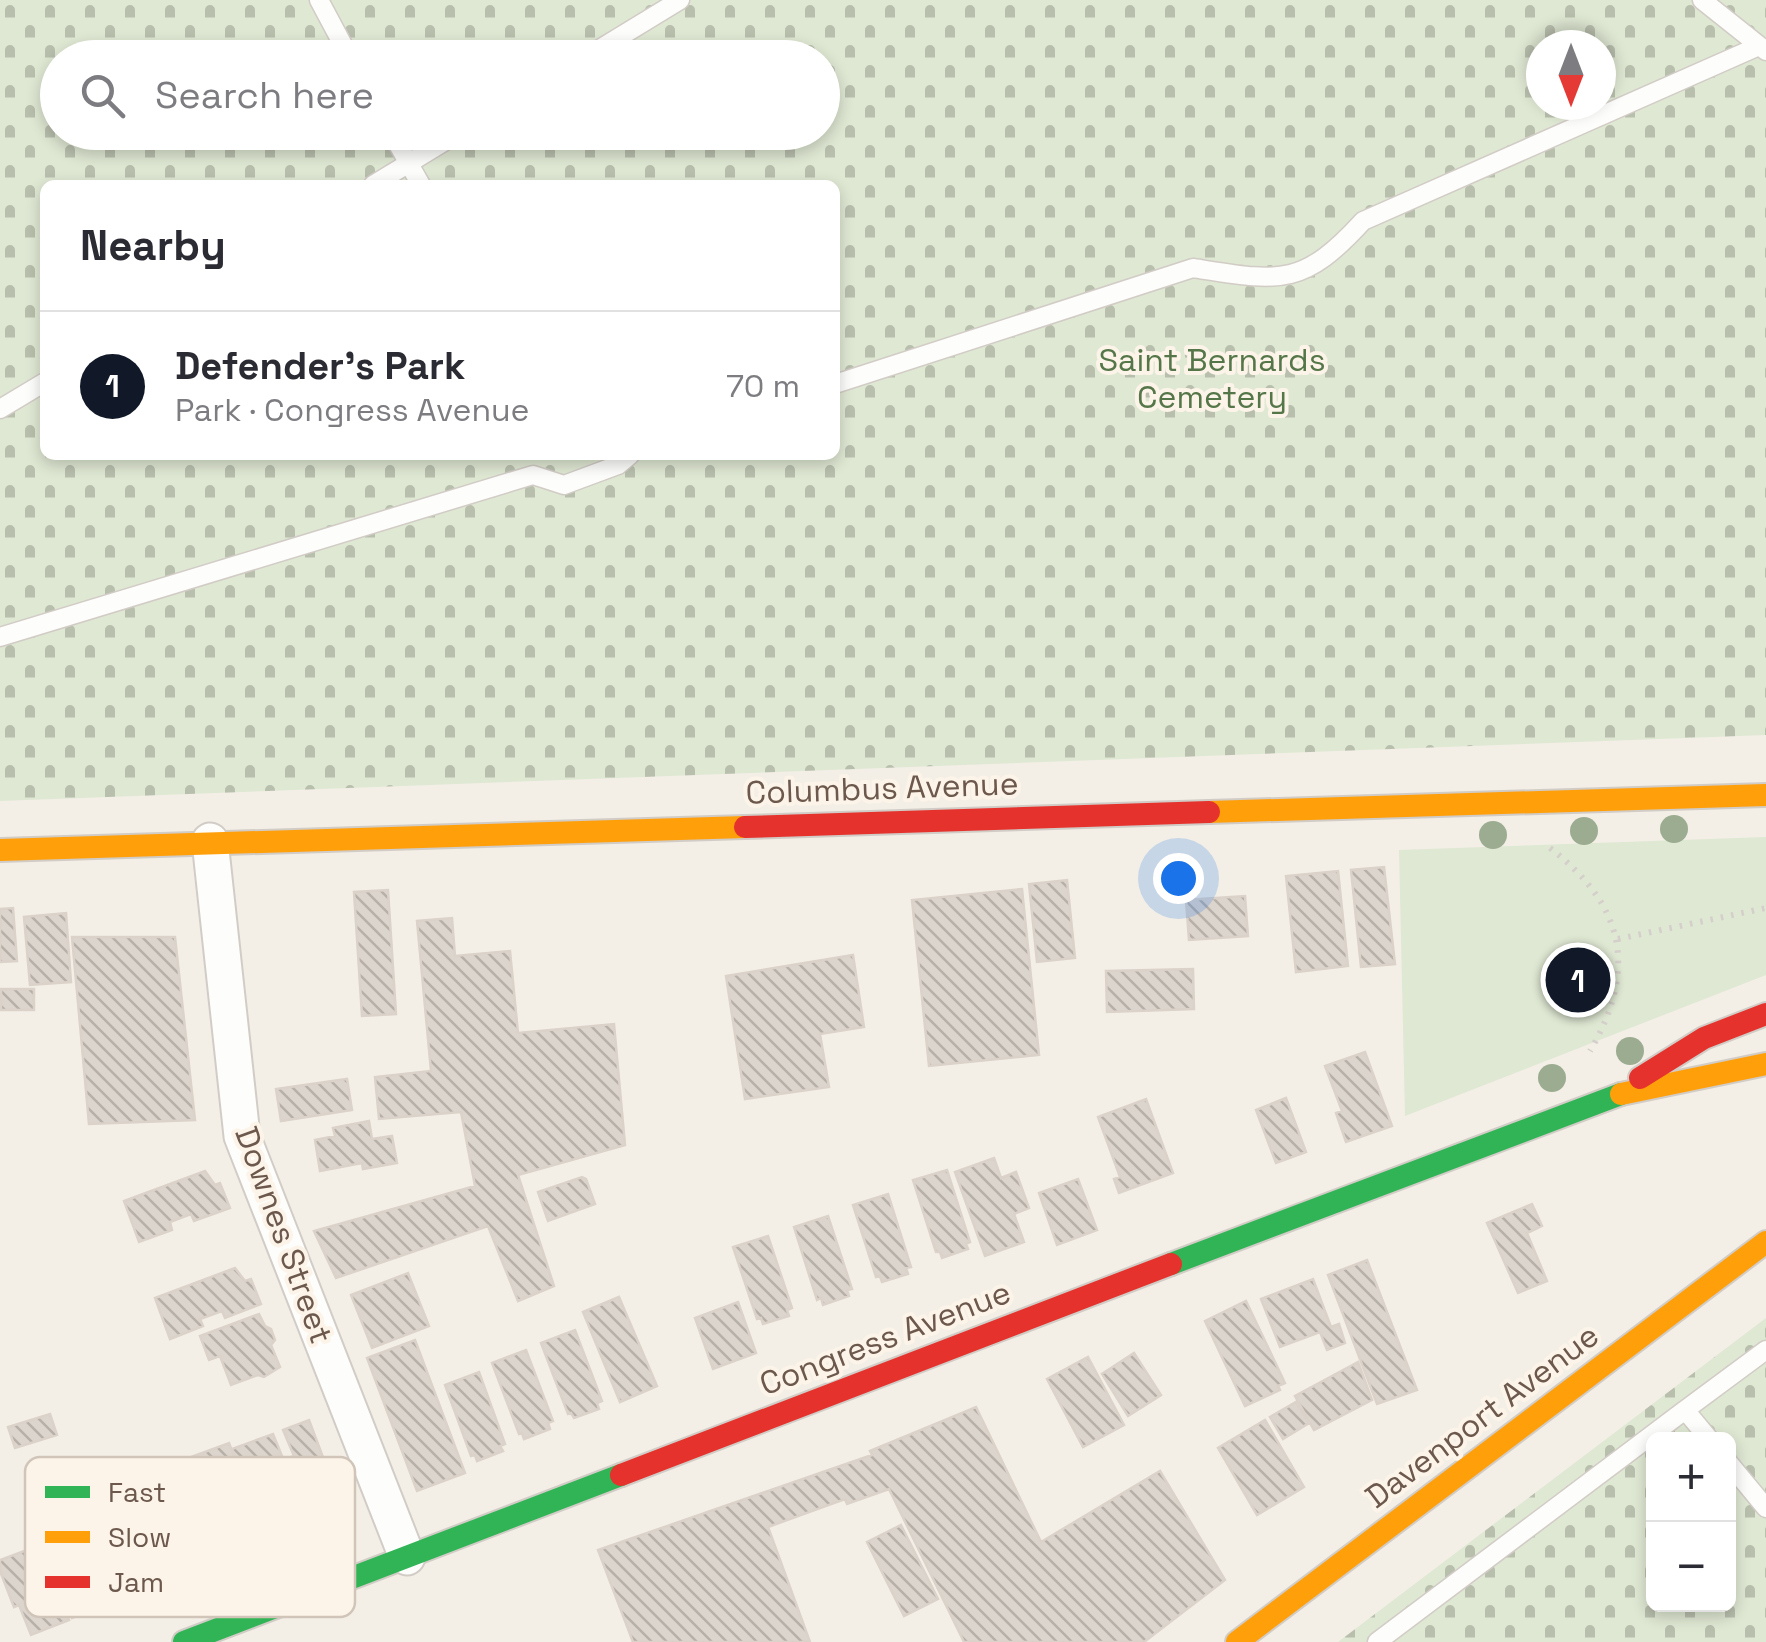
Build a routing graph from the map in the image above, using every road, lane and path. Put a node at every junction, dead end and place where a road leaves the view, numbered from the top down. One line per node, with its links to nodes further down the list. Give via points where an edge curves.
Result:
1 (319, 0): 4 (lane)
2 (680, 0): 5 (lane)
3 (1702, 0): 6 (lane)
4 (340, 40)
5 (614, 40)
6 (1762, 49): 12 (lane, via 1363,221 1336,251 1301,274 1253,277 1192,268)
7 (401, 150): 9 (lane)
8 (431, 150): 9 (lane)
9 (408, 164): 10 (lane); 11 (lane)
10 (381, 180)
11 (417, 180)
12 (840, 382)
13 (40, 385): 14 (lane)
14 (0, 409)
15 (539, 460): 17 (lane)
16 (623, 460): 17 (lane, via 564,485)
17 (533, 476): 18 (lane)
18 (0, 637)
19 (1766, 795): 20 (main road, Columbus Avenue)
20 (210, 841): 22 (main road, Columbus Avenue); 35 (street, Downes Street, via 242,1136)
21 (1542, 841): 24 (path, via 1587,880)
22 (0, 850)
23 (1766, 908): 24 (path)
24 (1618, 939): 26 (path, via 1615,997)
25 (1766, 1014): 28 (main road, Congress Avenue, via 1704,1038)
26 (1590, 1051)
27 (1766, 1064): 28 (main road, Congress Avenue)
28 (1610, 1096): 35 (main road, Congress Avenue)
29 (1766, 1242): 39 (main road, Davenport Avenue)
30 (1766, 1350): 31 (lane)
31 (1685, 1410): 32 (lane); 40 (lane)
32 (1703, 1432)
33 (1736, 1472): 34 (lane)
34 (1766, 1508)
35 (407, 1556): 36 (main road, Congress Avenue)
36 (355, 1576)
37 (249, 1617): 38 (main road, Congress Avenue)
38 (184, 1642)
39 (1236, 1642)
40 (1377, 1642)

